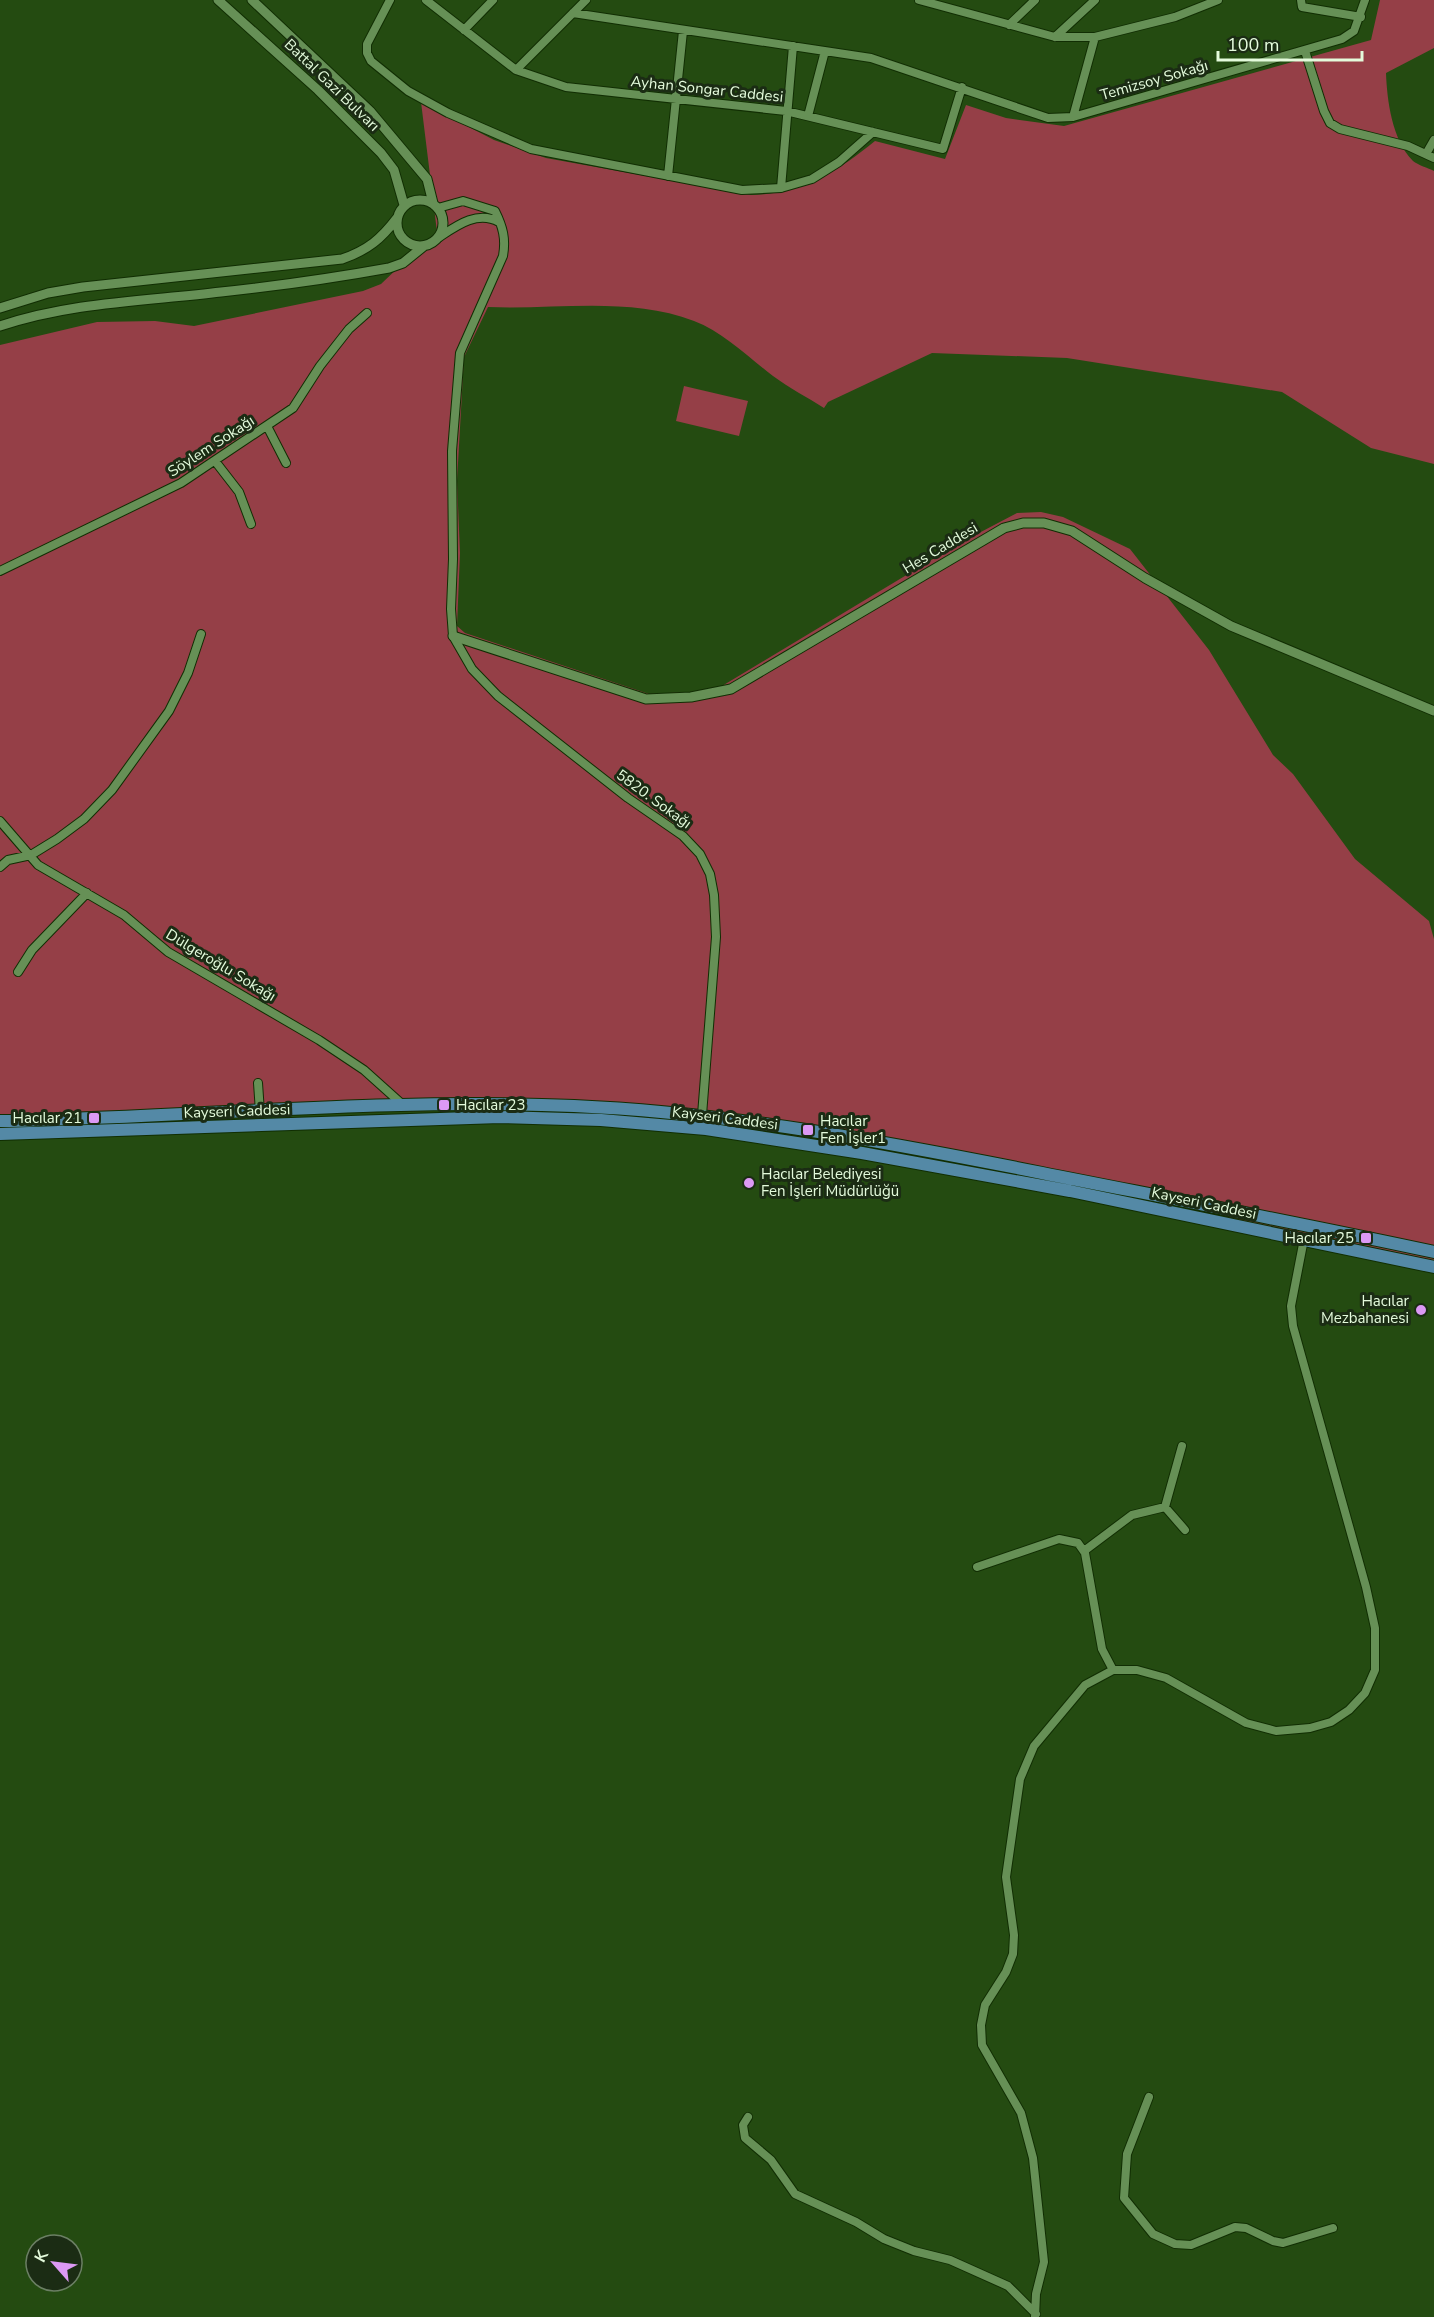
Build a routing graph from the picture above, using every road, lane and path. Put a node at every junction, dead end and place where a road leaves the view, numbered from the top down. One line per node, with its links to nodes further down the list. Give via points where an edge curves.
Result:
1 (218, 0): 35 (street, Battal Gazi Bulvarı, via 381,153 394,170)
2 (252, 0): 36 (street, Battal Gazi Bulvarı, via 370,111 427,179)
3 (390, 0): 33 (street, via 367,44 367,53 371,61 408,91 531,150)
4 (426, 0): 17 (street, Ayhan Songar Caddesi)
5 (493, 0): 17 (street)
6 (586, 0): 14 (street)
7 (919, 0): 13 (street)
8 (1035, 0): 16 (street)
9 (1095, 0): 20 (street)
10 (1218, 0): 19 (street, via 1175,17)
11 (1301, 0): 15 (street, via 1302,7)
12 (1365, 0): 15 (street, Temizsoy Sokağı)
13 (938, 2): 16 (street)
14 (573, 13): 18 (street, Temizsoy Sokağı); 24 (street)
15 (1361, 17): 23 (street, Temizsoy Sokağı, via 1354,31 1342,39)
16 (1009, 25): 20 (street)
17 (464, 30): 24 (street, Ayhan Songar Caddesi)
18 (683, 31): 21 (street, Temizsoy Sokağı); 26 (street)
19 (1095, 36): 20 (street); 29 (street)
20 (1056, 37)
21 (793, 45): 22 (street, Temizsoy Sokağı); 27 (street)
22 (825, 51): 25 (street, Temizsoy Sokağı, via 871,58); 28 (street)
23 (1305, 51): 29 (street, Temizsoy Sokağı); 32 (street, via 1330,123)
24 (516, 70): 26 (street, Ayhan Songar Caddesi, via 566,87)
25 (962, 87): 29 (street, Temizsoy Sokağı, via 1048,118); 30 (street, Ayhan Songar Caddesi, via 943,149)
26 (675, 99): 27 (street, Ayhan Songar Caddesi); 33 (street)
27 (786, 111): 28 (street, Ayhan Songar Caddesi); 34 (street)
28 (808, 116): 30 (street, Ayhan Songar Caddesi)
29 (1073, 117)
30 (873, 132): 34 (street, via 830,168)
31 (1434, 140): 32 (street)
32 (1430, 156)
33 (668, 176): 34 (street, via 742,190)
34 (781, 188)
35 (405, 205): 36 (street, via 418,199); 37 (street)
36 (435, 206): 38 (street, via 472,203 495,211); 39 (street, via 443,223)
37 (397, 218): 40 (street, via 403,239); 41 (street, via 380,240 342,259 83,287)
38 (500, 222): 39 (street, via 472,218); 50 (street, via 506,244 503,256 460,353 452,451)
39 (438, 238): 40 (street)
40 (424, 246): 43 (street, via 403,263 389,268 72,309)
41 (0, 308)
42 (367, 313): 44 (street, Söylem Sokağı, via 327,357 293,408)
43 (0, 326)
44 (267, 426): 45 (street, Söylem Sokağı); 46 (street)
45 (215, 460): 47 (street, via 239,492); 48 (street, Söylem Sokağı, via 181,483)
46 (286, 463)
47 (251, 524)
48 (0, 571)
49 (201, 634): 53 (street, via 188,674 169,711 112,790 84,819)
50 (453, 636): 51 (street, Hes Caddesi, via 645,699 691,697 731,689 1004,528 1044,523 1072,531 1231,626); 60 (street, 5820. Sokağı, via 472,669 498,696 683,836 705,864 714,895 716,937)
51 (1434, 711)
52 (0, 821): 53 (street, Dülgeroğlu Sokağı)
53 (31, 855): 54 (street); 55 (street, Dülgeroğlu Sokağı, via 38,865)
54 (0, 867)
55 (87, 893): 56 (street, via 33,950); 58 (street, Dülgeroğlu Sokağı, via 124,915 168,952 364,1070)
56 (18, 972)
57 (258, 1083): 59 (street)
58 (404, 1106): 59 (main road, Kayseri Caddesi); 60 (main road, Kayseri Caddesi, via 575,1106)
59 (260, 1112): 61 (main road, Kayseri Caddesi)
60 (702, 1115): 63 (main road, Kayseri Caddesi, via 933,1152)
61 (0, 1121)
62 (0, 1134): 64 (main road, Kayseri Caddesi, via 500,1117 601,1120 706,1129 862,1153)
63 (1307, 1225): 64 (main road); 65 (main road, Kayseri Caddesi)
64 (1304, 1239): 66 (main road, Kayseri Caddesi); 72 (street, via 1291,1306 1293,1326 1375,1628 1374,1670 1365,1693 1331,1722 1276,1731 1246,1723 1166,1678 1137,1670)
65 (1434, 1252)
66 (1434, 1267)
67 (1182, 1446): 68 (street)
68 (1165, 1507): 69 (street); 70 (street, via 1132,1515)
69 (1185, 1530)
70 (1084, 1551): 71 (street, via 1073,1540 1059,1539); 72 (street, via 1102,1649)
71 (977, 1567)
72 (1113, 1670): 76 (street, via 1085,1685 1034,1746 1020,1779 1006,1877 1013,1954 985,2005 981,2025 982,2045 1021,2113 1033,2158 1044,2262)
73 (1149, 2097): 75 (street, via 1124,2171 1125,2198 1153,2234 1184,2245 1241,2227 1283,2244)
74 (748, 2117): 76 (street, via 743,2125 745,2138 771,2160 795,2194 884,2239 950,2260 1008,2286)
75 (1333, 2228)
76 (1035, 2316)

